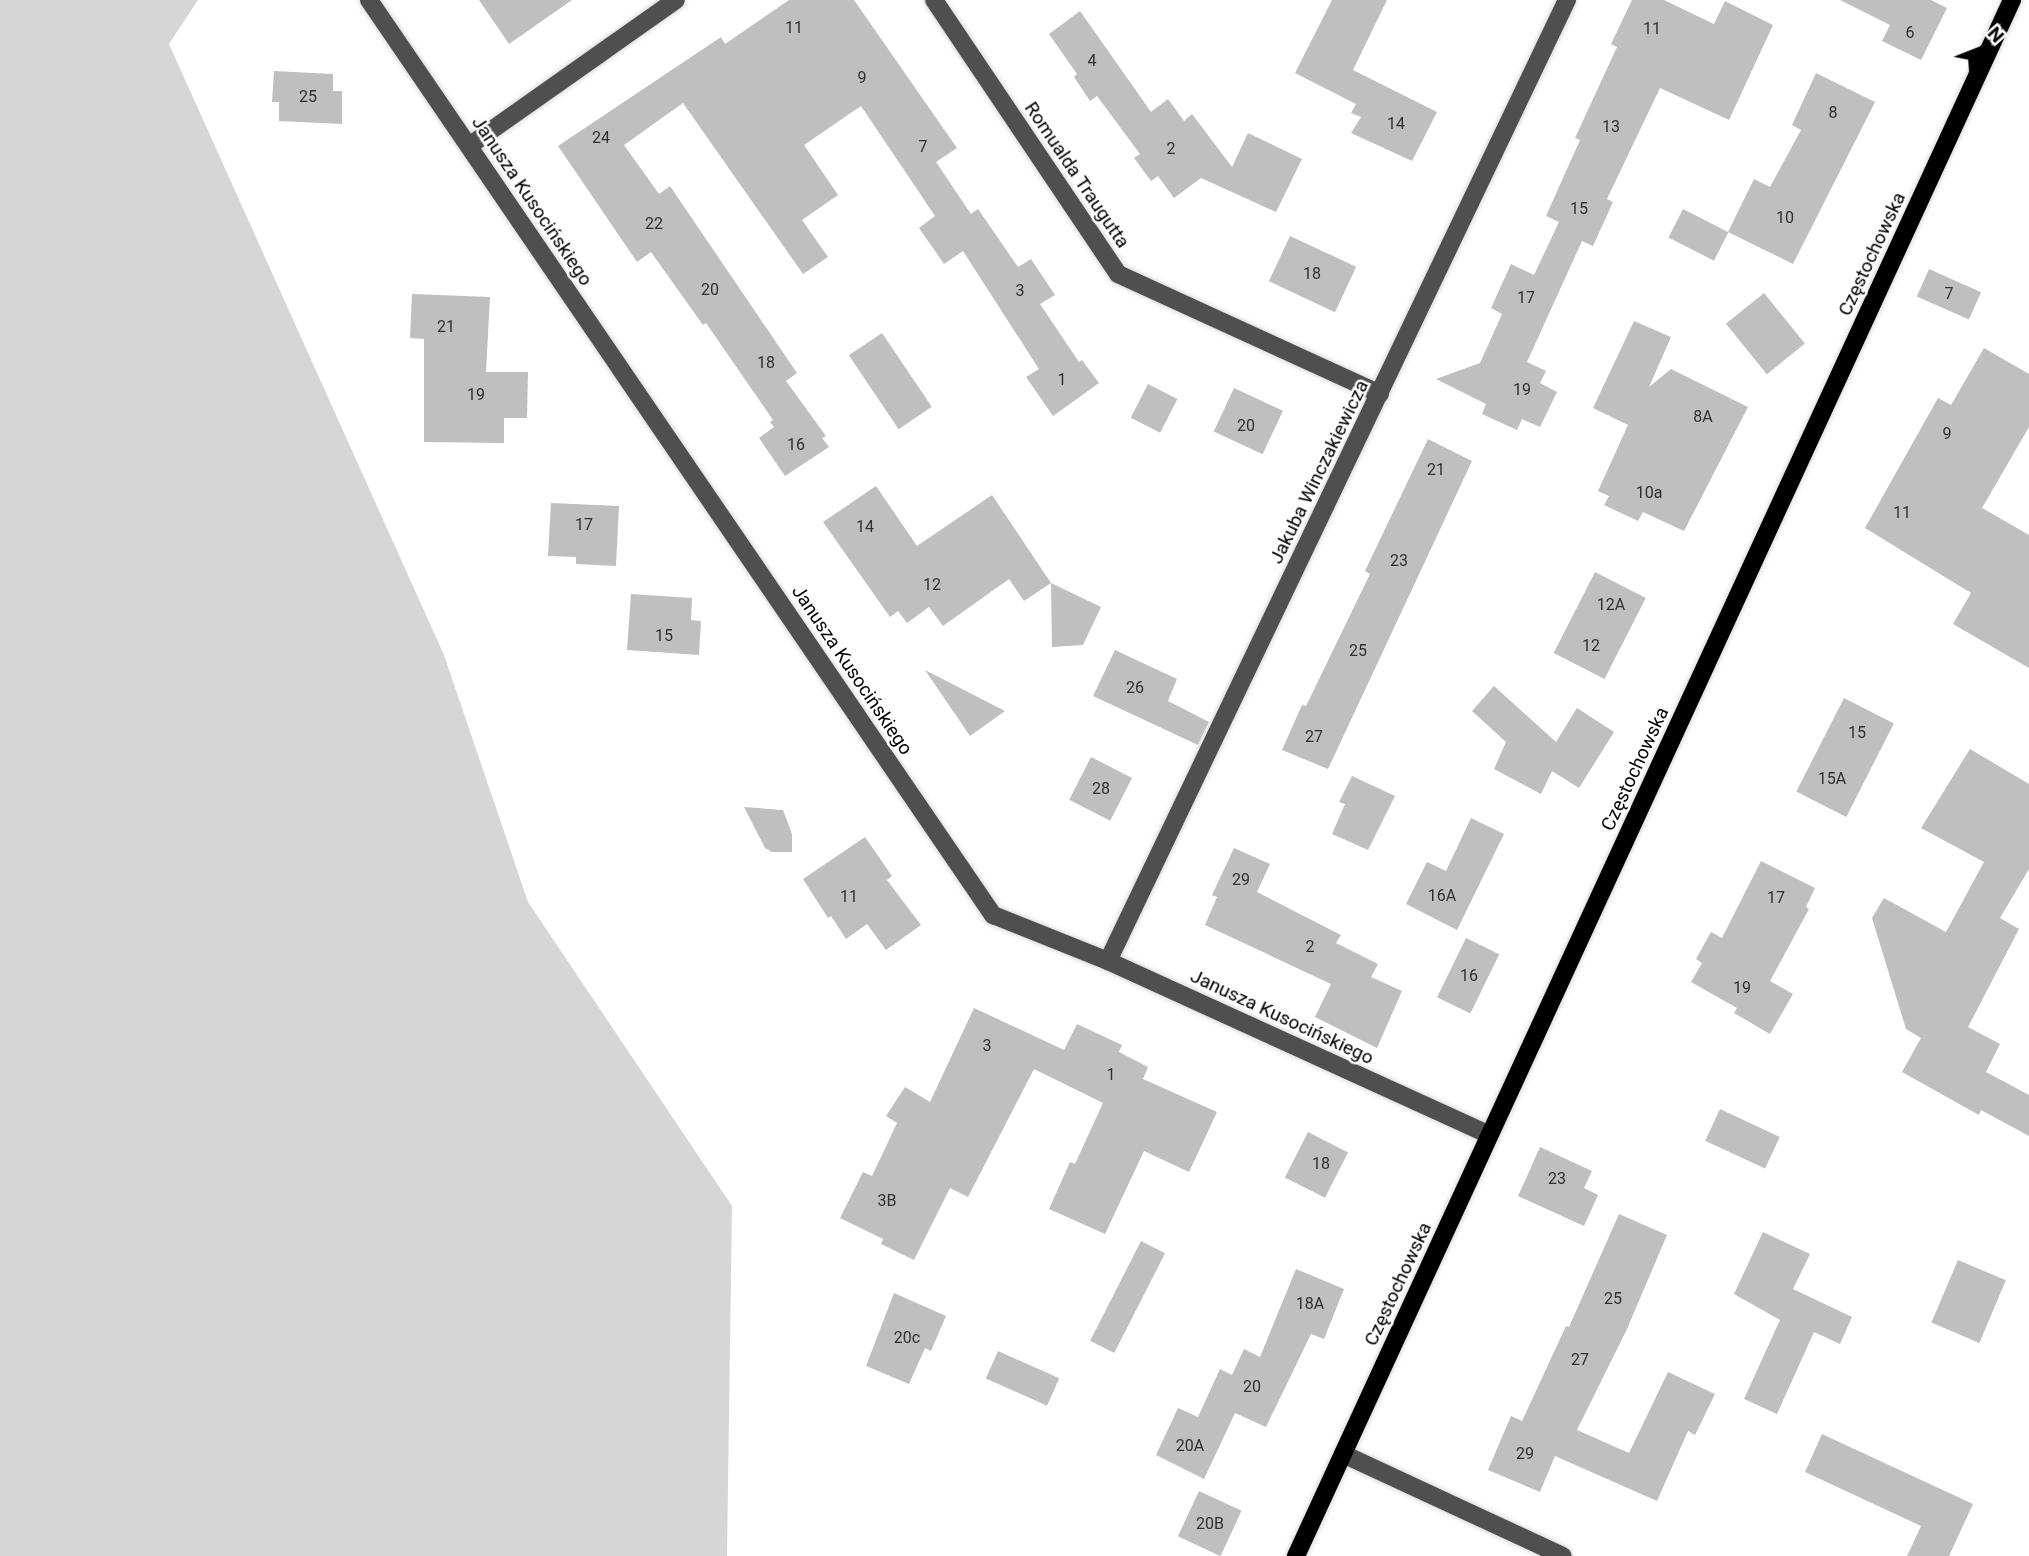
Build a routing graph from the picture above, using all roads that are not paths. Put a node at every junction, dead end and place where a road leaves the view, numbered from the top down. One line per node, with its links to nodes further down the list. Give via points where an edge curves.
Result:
1 (369, 0): 6 (street, Janusza Kusocińskiego)
2 (676, 0): 6 (street)
3 (934, 0): 7 (street, Romualda Traugutta, via 1118,274)
4 (1567, 0): 7 (street, Jakuba Winczakiewicza)
5 (2012, 0): 9 (main road, Częstochowska)
6 (469, 146): 8 (street, Janusza Kusocińskiego, via 993,915)
7 (1380, 394): 8 (street, Jakuba Winczakiewicza)
8 (1108, 961): 9 (street, Janusza Kusocińskiego)
9 (1489, 1135): 10 (main road, Częstochowska)
10 (1343, 1454): 11 (main road, Częstochowska); 12 (street)
11 (1296, 1556)
12 (1563, 1556)

